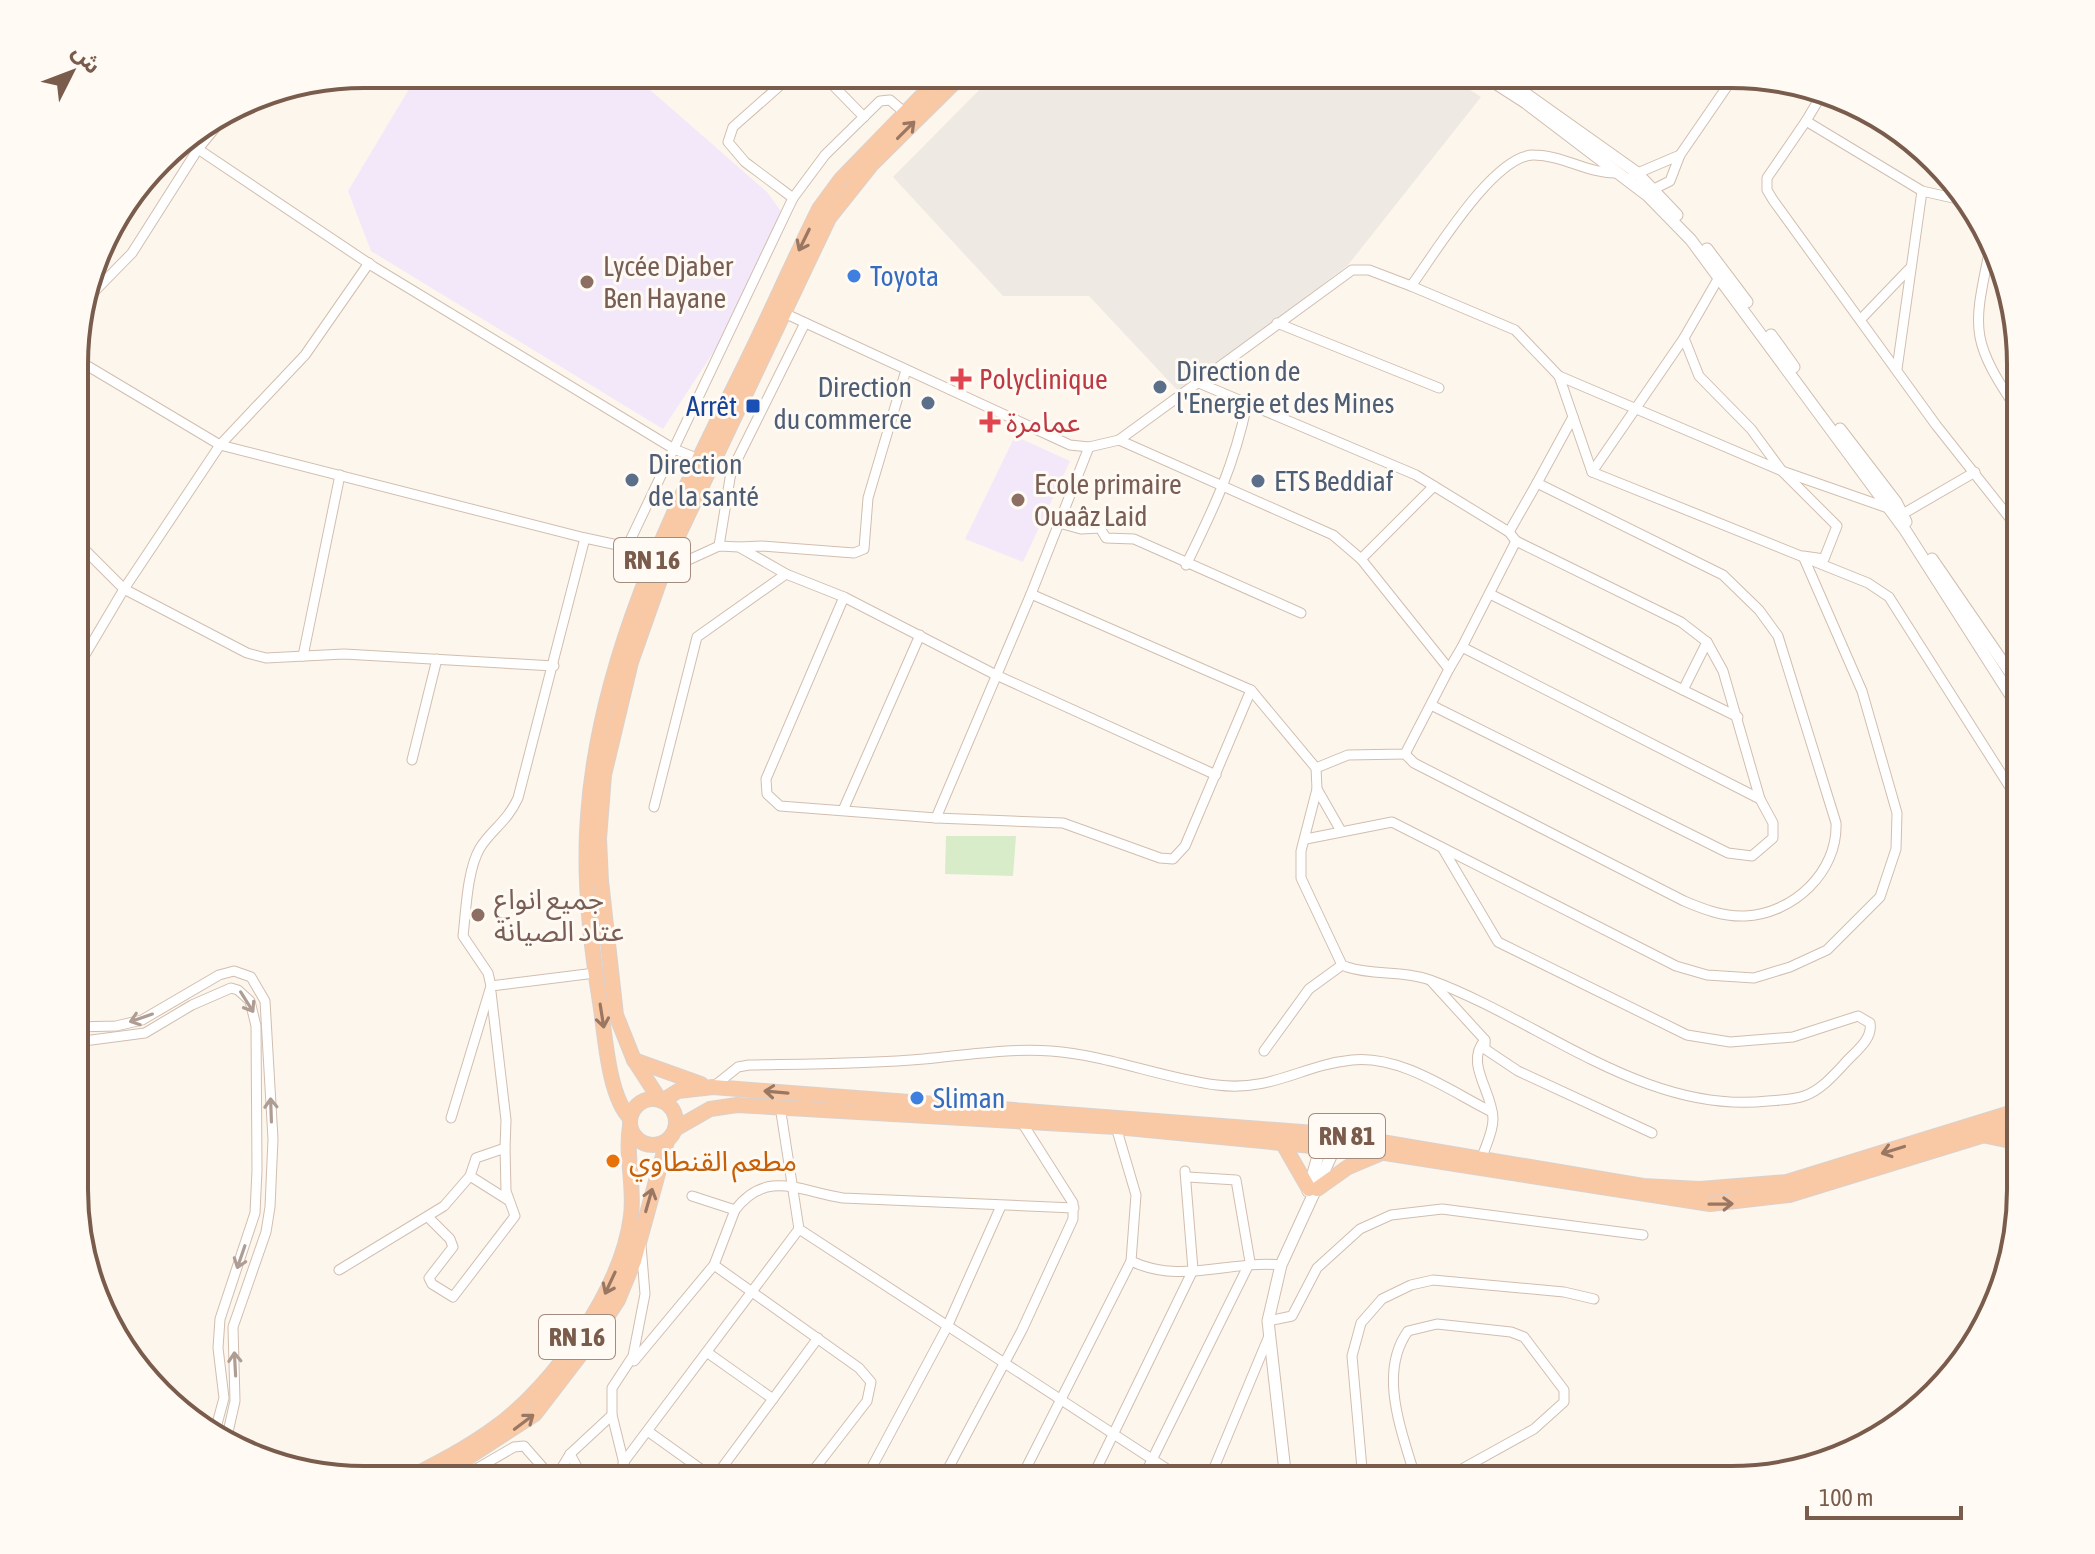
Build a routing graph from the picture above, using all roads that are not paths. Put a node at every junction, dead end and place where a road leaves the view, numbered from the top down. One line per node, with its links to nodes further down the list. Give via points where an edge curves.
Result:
1 (777, 88): 20 (street, via 733,127 728,142 745,162)
2 (836, 88): 10 (street)
3 (928, 88): 9 (highway, RN 16)
4 (949, 88): 28 (highway, RN 16, one-way to 4, via 843,195)
5 (1505, 89): 11 (street)
6 (1517, 89): 11 (street)
7 (1725, 89): 16 (street)
8 (1817, 102): 12 (street)
9 (904, 112): 10 (street, via 883,99); 47 (highway, RN 16, one-way to 47, via 819,209)
10 (864, 117): 20 (street, via 825,155)
11 (1557, 121): 17 (street); 17 (street)
12 (1806, 121): 19 (street); 29 (street, via 1772,167 1767,190)
13 (210, 134): 15 (street)
14 (194, 146): 15 (street)
15 (198, 149): 23 (street); 26 (street, via 132,253)
16 (1680, 155): 17 (street); 18 (street, via 1670,181)
17 (1627, 175): 18 (street); 27 (street, via 1541,155 1522,156 1489,182)
18 (1650, 190): 25 (street); 59 (street, via 1724,269)
19 (1922, 191): 21 (street); 24 (street)
20 (793, 198): 46 (street)
21 (1951, 198)
22 (1987, 262): 39 (street, via 1977,335)
23 (369, 263): 44 (street, via 305,355); 46 (street)
24 (1909, 269): 29 (street); 34 (street)
25 (1718, 279): 32 (street); 57 (street)
26 (100, 286)
27 (1411, 286): 31 (street, via 1369,270 1352,270); 36 (street, via 1515,330)
28 (784, 313): 30 (street); 48 (highway, RN 16)
29 (1861, 319): 34 (street)
30 (805, 323): 35 (street); 50 (street)
31 (1277, 323): 37 (street); 38 (street)
32 (1684, 338): 41 (street); 49 (street, via 1699,376 1751,429)
33 (88, 366): 44 (street)
34 (1897, 369): 52 (street)
35 (906, 370): 45 (street, via 1070,445); 66 (street, via 868,498 864,549 854,553)
36 (1559, 376): 41 (street); 42 (street)
37 (1199, 383): 40 (street); 43 (street)
38 (1439, 388)
39 (2006, 393)
40 (1247, 404): 55 (street); 56 (street)
41 (1636, 406): 49 (street); 51 (street)
42 (1573, 417): 51 (street); 54 (street)
43 (1119, 440): 45 (street); 55 (street)
44 (220, 445): 53 (street); 73 (street)
45 (1089, 447): 60 (street)
46 (674, 449): 47 (street); 65 (street)
47 (698, 460): 48 (street); 71 (highway, RN 16)
48 (712, 466): 50 (street); 71 (highway, RN 16)
49 (1782, 471): 57 (street); 68 (street, via 1837,526 1824,559)
50 (731, 472): 64 (street)
51 (1592, 472): 68 (street)
52 (1975, 472): 58 (street); 59 (street)
53 (340, 475): 62 (street); 82 (street)
54 (1537, 483): 61 (street); 93 (street, via 1723,575 1769,624 1784,652 1836,823 1830,862 1797,897 1775,909 1746,916 1703,909)
55 (1225, 486): 69 (street, via 1333,535); 70 (street)
56 (1434, 486): 61 (street); 69 (street)
57 (1885, 507): 88 (street)
58 (2006, 513)
59 (1901, 515): 85 (street)
60 (1059, 523): 70 (street, via 1100,528 1106,538 1134,539); 74 (street)
61 (1509, 532): 63 (street)
62 (585, 538): 65 (street); 84 (street)
63 (1516, 541): 75 (street); 79 (street, via 1681,622)
64 (719, 546): 66 (street); 71 (street)
65 (627, 547): 71 (street)
66 (739, 547): 72 (street)
67 (88, 553): 73 (street)
68 (1803, 556): 97 (street, via 1889,597); 105 (street, via 1862,691 1897,813 1896,849 1880,897 1827,950 1754,978 1707,975 1676,966)
69 (1361, 559): 86 (street)
70 (1186, 565): 77 (street)
71 (657, 566): 107 (highway, RN 16, via 608,702 588,814 586,868); 114 (highway, RN 16, via 612,736 599,839 616,1015)
72 (786, 574): 76 (street); 100 (street, via 697,637)
73 (124, 589): 81 (street); 82 (street, via 247,653)
74 (1031, 594): 87 (street); 89 (street)
75 (1490, 594): 80 (street); 90 (street)
76 (844, 597): 78 (street); 101 (street, via 765,788 780,806)
77 (1301, 613)
78 (920, 635): 87 (street); 101 (street)
79 (1707, 642): 90 (street); 92 (street)
80 (1462, 647): 86 (street); 99 (street)
81 (88, 649)
82 (303, 656): 83 (street)
83 (437, 659): 84 (street); 94 (street)
84 (554, 666): 109 (street, via 518,798 509,818 480,848 472,872 463,936 488,973)
85 (2006, 667)
86 (1449, 669): 91 (street)
87 (994, 674): 96 (street); 102 (street)
88 (2006, 688)
89 (1251, 690): 95 (street); 96 (street)
90 (1683, 690): 92 (street)
91 (1433, 706): 93 (street); 99 (street, via 1742,857 1760,851 1773,838 1773,823)
92 (1738, 717): 99 (street)
93 (1405, 754): 95 (street, via 1348,755)
94 (412, 760)
95 (1316, 768): 98 (street)
96 (1216, 775): 102 (street, via 1185,846 1173,859 1063,823)
97 (2006, 781)
98 (1317, 789): 103 (street); 104 (street)
99 (1760, 799)
100 (654, 807)
101 (844, 808): 102 (street)
102 (936, 818)
103 (1341, 831): 104 (street); 105 (street, via 1392,822)
104 (1306, 839): 106 (street, via 1301,878)
105 (1443, 849): 108 (street, via 1498,942 1677,1030 1730,1042 1793,1037 1858,1016 1867,1019 1871,1029 1866,1041 1806,1096 1750,1103 1711,1101 1611,1068)
106 (1342, 965): 108 (street, via 1406,971); 113 (street, via 1309,989)
107 (595, 973): 109 (street); 122 (highway, RN 16, one-way to 122, via 610,1065)
108 (1430, 980): 112 (street)
109 (491, 988): 120 (street); 131 (street)
110 (89, 1027): 166 (street, one-way to 110, via 235,1401 233,1327 270,1207 273,1139 265,1001 251,977 234,971 142,1020)
111 (89, 1040): 165 (street, one-way to 165, via 145,1033 231,988 245,994 253,1011 258,1059 255,1213 220,1319 224,1398)
112 (1485, 1040): 118 (street, via 1476,1054); 125 (street, via 1485,1049 1518,1071)
113 (1264, 1051)
114 (634, 1060): 115 (highway); 116 (highway, RN 16)
115 (713, 1087): 116 (highway, RN 81, via 678,1091); 118 (street, via 738,1067 749,1065 1008,1051 1085,1055 1216,1085 1243,1086 1372,1060 1396,1064); 129 (highway, RN 81, one-way to 115)
116 (661, 1100): 122 (highway, via 641,1102); 126 (highway, via 674,1112)
117 (780, 1106): 121 (highway, RN 81); 126 (highway, RN 81, via 723,1105); 135 (street)
118 (1492, 1112): 133 (street)
119 (2006, 1114): 133 (highway, RN 81, one-way to 133, via 1787,1182 1743,1187 1643,1186)
120 (451, 1118)
121 (1021, 1121): 123 (highway, RN 81); 140 (street)
122 (630, 1122): 126 (highway, via 635,1137 646,1144); 143 (highway, RN 16)
123 (1116, 1127): 130 (highway, RN 81); 147 (street, via 1136,1195)
124 (2006, 1128): 127 (highway, RN 81)
125 (1652, 1133)
126 (671, 1135): 146 (highway, RN 16, one-way to 126)
127 (1982, 1135): 128 (highway); 132 (highway, RN 81, one-way to 127, via 1680,1202 1735,1203 1789,1195)
128 (2006, 1140)
129 (1330, 1141): 130 (highway, RN 81); 132 (highway, RN 81); 133 (highway, RN 81); 136 (street)
130 (1282, 1142): 136 (highway)
131 (505, 1148): 134 (street, via 476,1158); 138 (street)
132 (1385, 1153): 136 (highway, via 1348,1167)
133 (1482, 1157)
134 (470, 1176): 138 (street); 142 (street)
135 (791, 1185): 139 (street, via 843,1198); 141 (street, via 754,1189); 144 (street)
136 (1311, 1194): 150 (street)
137 (692, 1196): 141 (street)
138 (508, 1200): 142 (street, via 515,1216 453,1297 429,1278 453,1247)
139 (1001, 1206): 140 (street); 156 (street)
140 (1074, 1208): 160 (street, via 1072,1226)
141 (735, 1210): 149 (street)
142 (428, 1217): 151 (street)
143 (628, 1229): 146 (street); 172 (highway, RN 16, one-way to 172, via 602,1300 528,1399 486,1434)
144 (799, 1229): 153 (street); 156 (street)
145 (1643, 1235): 155 (street, via 1442,1209 1391,1215 1360,1229 1317,1268 1292,1316)
146 (641, 1243): 161 (street, via 645,1294 633,1356); 173 (highway, RN 16, one-way to 146, via 508,1435 546,1403 618,1300)
147 (1131, 1261): 152 (street, via 1162,1274); 163 (street)
148 (1250, 1262): 150 (street); 152 (street); 152 (street, via 1236,1180 1187,1174); 170 (street)
149 (714, 1265): 153 (street); 161 (street)
150 (1281, 1265): 155 (street)
151 (339, 1270)
152 (1193, 1270): 168 (street)
153 (753, 1291): 158 (street); 159 (street)
154 (1594, 1299): 189 (street, via 1433,1280 1382,1299 1361,1323 1352,1356)
155 (1268, 1321): 157 (street)
156 (947, 1327): 160 (street); 181 (street)
157 (1269, 1336): 187 (street); 188 (street)
158 (818, 1338): 162 (street); 180 (street, via 867,1375 872,1388)
159 (708, 1353): 162 (street); 167 (street)
160 (1004, 1364): 163 (street); 182 (street)
161 (612, 1388): 164 (street)
162 (773, 1399): 179 (street)
163 (1060, 1400): 168 (street); 183 (street)
164 (612, 1415): 169 (street); 171 (street)
165 (217, 1424)
166 (228, 1430)
167 (649, 1432): 171 (street); 178 (street)
168 (1113, 1433): 170 (street); 184 (street)
169 (570, 1454): 176 (street); 177 (street)
170 (1152, 1459): 185 (street); 186 (street)
171 (623, 1463)
172 (431, 1465)
173 (458, 1465)
174 (483, 1465): 175 (street, via 524,1446)
175 (541, 1465)
176 (563, 1465)
177 (576, 1465)
178 (695, 1465)
179 (724, 1465)
180 (817, 1465)
181 (873, 1465)
182 (950, 1465)
183 (1027, 1465)
184 (1098, 1466)
185 (1149, 1466)
186 (1162, 1466)
187 (1215, 1466)
188 (1284, 1466)
189 (1362, 1466)
190 (1412, 1466): 191 (street, via 1399,1420 1393,1364 1408,1331 1437,1324 1493,1327 1524,1337 1564,1390 1564,1402 1534,1429)
191 (1468, 1466)

